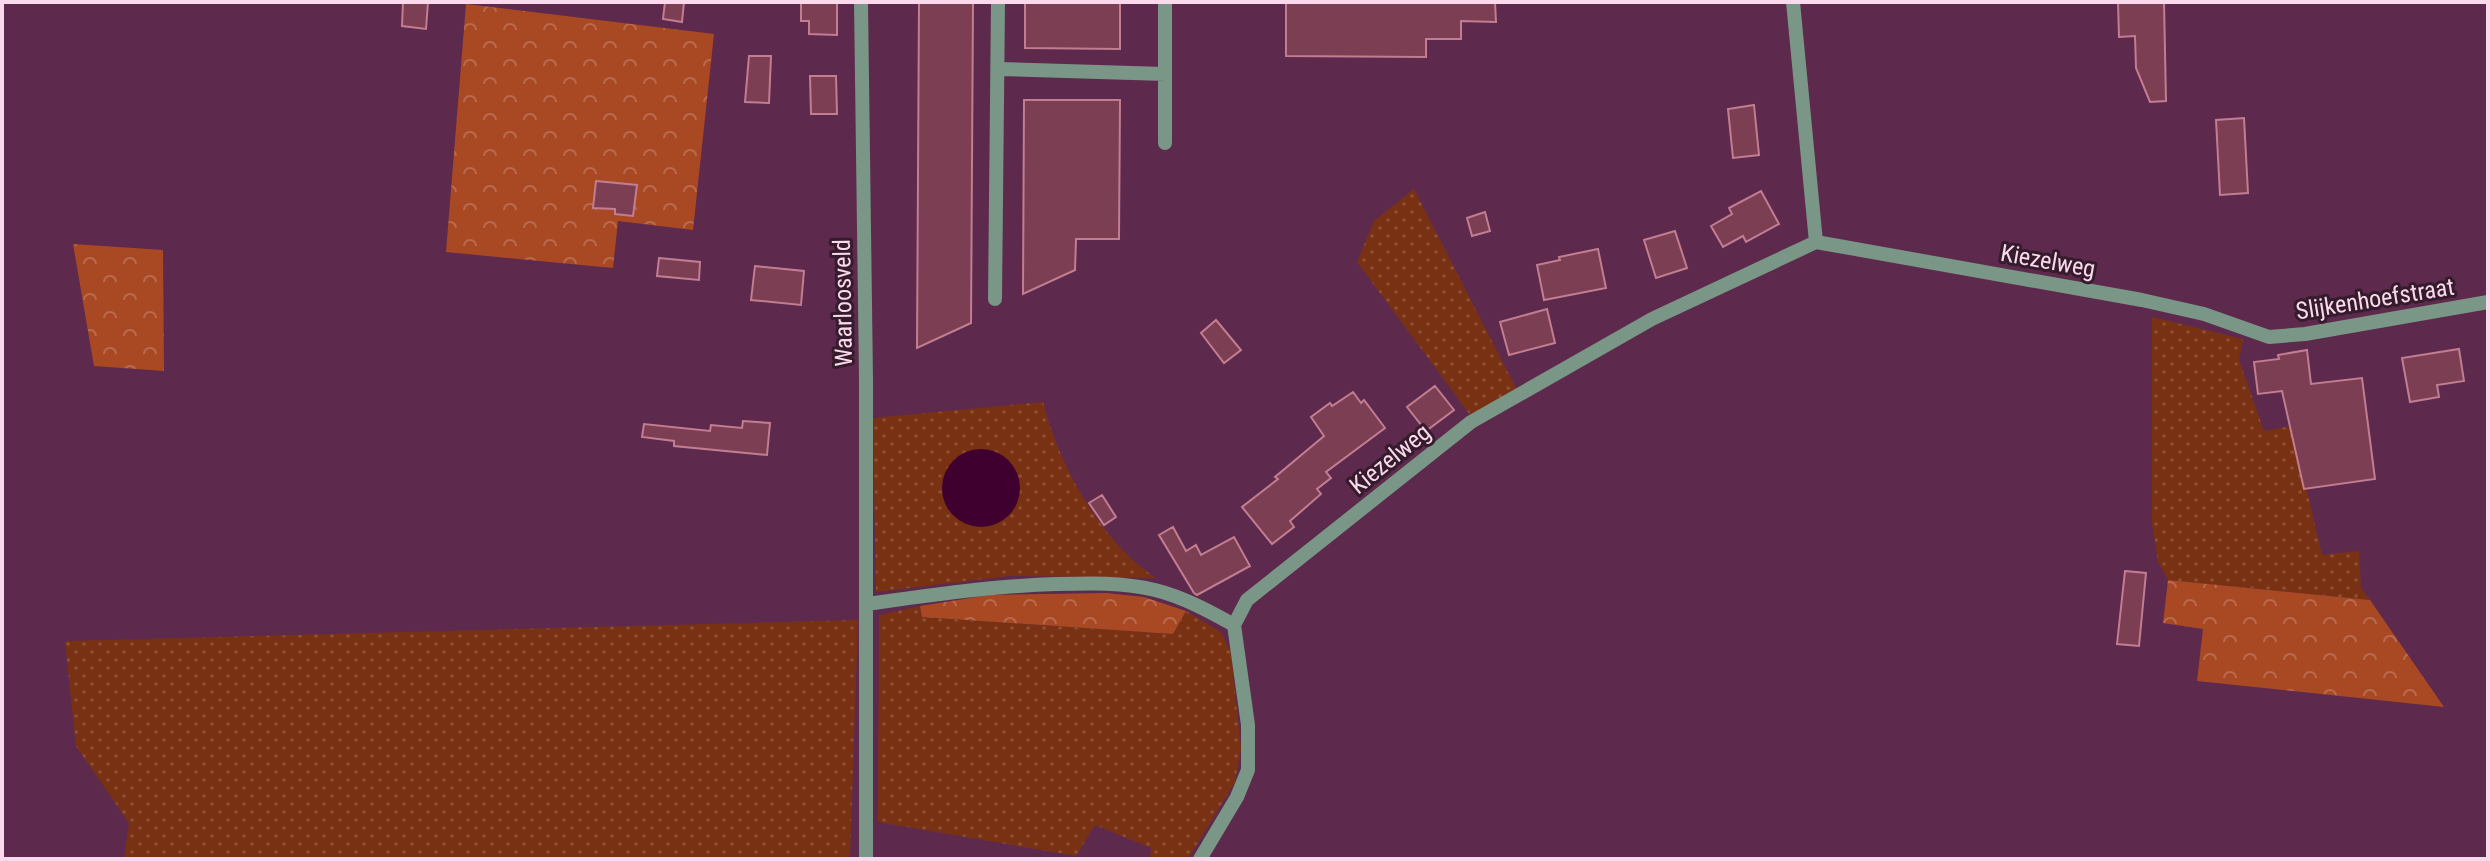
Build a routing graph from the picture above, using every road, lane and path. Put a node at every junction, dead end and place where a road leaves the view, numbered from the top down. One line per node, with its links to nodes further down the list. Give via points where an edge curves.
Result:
1 (861, 2): 12 (street, Waarloosveld)
2 (998, 2): 5 (street)
3 (1165, 2): 6 (street)
4 (1793, 2): 8 (street)
5 (998, 69): 6 (street); 9 (street)
6 (1165, 74): 7 (street)
7 (1165, 143)
8 (1816, 242): 11 (street, Kiezelweg, via 2142,300); 13 (street, Kiezelweg, via 1652,319 1471,422 1247,600)
9 (995, 299)
10 (2488, 302): 11 (street, Slijkenhoefstraat)
11 (2269, 337)
12 (867, 604): 13 (street, via 939,593 1112,583 1194,603); 14 (street, Waarloosveld)
13 (1234, 625): 15 (street, via 1248,725 1248,770)
14 (866, 859)
15 (1200, 859)

